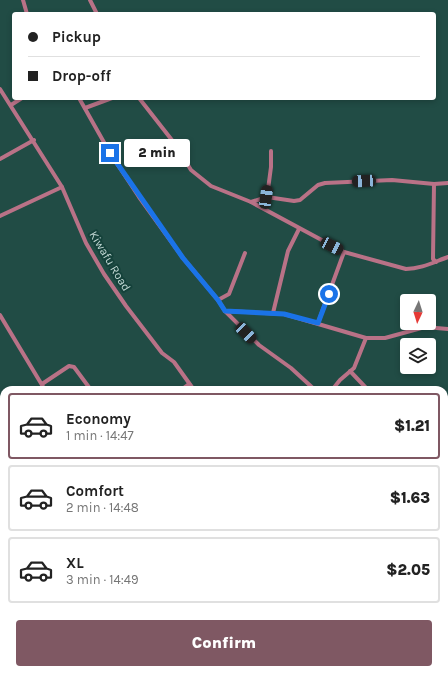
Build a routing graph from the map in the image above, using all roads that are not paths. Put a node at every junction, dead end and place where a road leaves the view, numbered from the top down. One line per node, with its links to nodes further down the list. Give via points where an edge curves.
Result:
1 (22, 0): 3 (street)
2 (90, 0): 4 (street)
3 (27, 12)
4 (96, 12)
5 (0, 89): 10 (street, Kiwafu Road)
6 (19, 100): 10 (street)
7 (80, 100): 11 (street)
8 (107, 100): 11 (street)
9 (141, 100): 19 (street, via 200,179 218,190)
10 (11, 105): 12 (street, Kiwafu Road)
11 (85, 108): 26 (street, via 139,197 183,258)
12 (34, 140): 14 (street); 17 (street, Kiwafu Road)
13 (271, 151): 18 (street)
14 (0, 159)
15 (448, 183): 16 (street)
16 (434, 184): 18 (street, via 392,180 325,184 318,185 300,200); 25 (street, via 432,259)
17 (62, 187): 20 (street); 35 (street, Kiwafu Road, via 86,243 104,274 162,353 174,362)
18 (266, 197): 19 (street)
19 (251, 202): 21 (street)
20 (0, 216)
21 (299, 229): 22 (street); 28 (street, via 288,251)
22 (344, 252): 25 (street, via 406,269); 30 (street)
23 (245, 253): 26 (street, via 229,294)
24 (448, 257): 25 (street)
25 (436, 262)
26 (218, 300): 27 (street)
27 (225, 311): 28 (street); 38 (street, via 258,345 291,368)
28 (273, 313): 30 (street)
29 (0, 315): 34 (street)
30 (318, 323): 32 (street)
31 (448, 329): 32 (street, via 424,327 385,338)
32 (366, 338): 33 (street, via 359,358)
33 (350, 371): 39 (street); 40 (street)
34 (42, 384): 36 (street, via 69,366 74,367)
35 (189, 384): 37 (street)
36 (88, 386)
37 (186, 386)
38 (311, 386)
39 (335, 386)
40 (364, 386)

